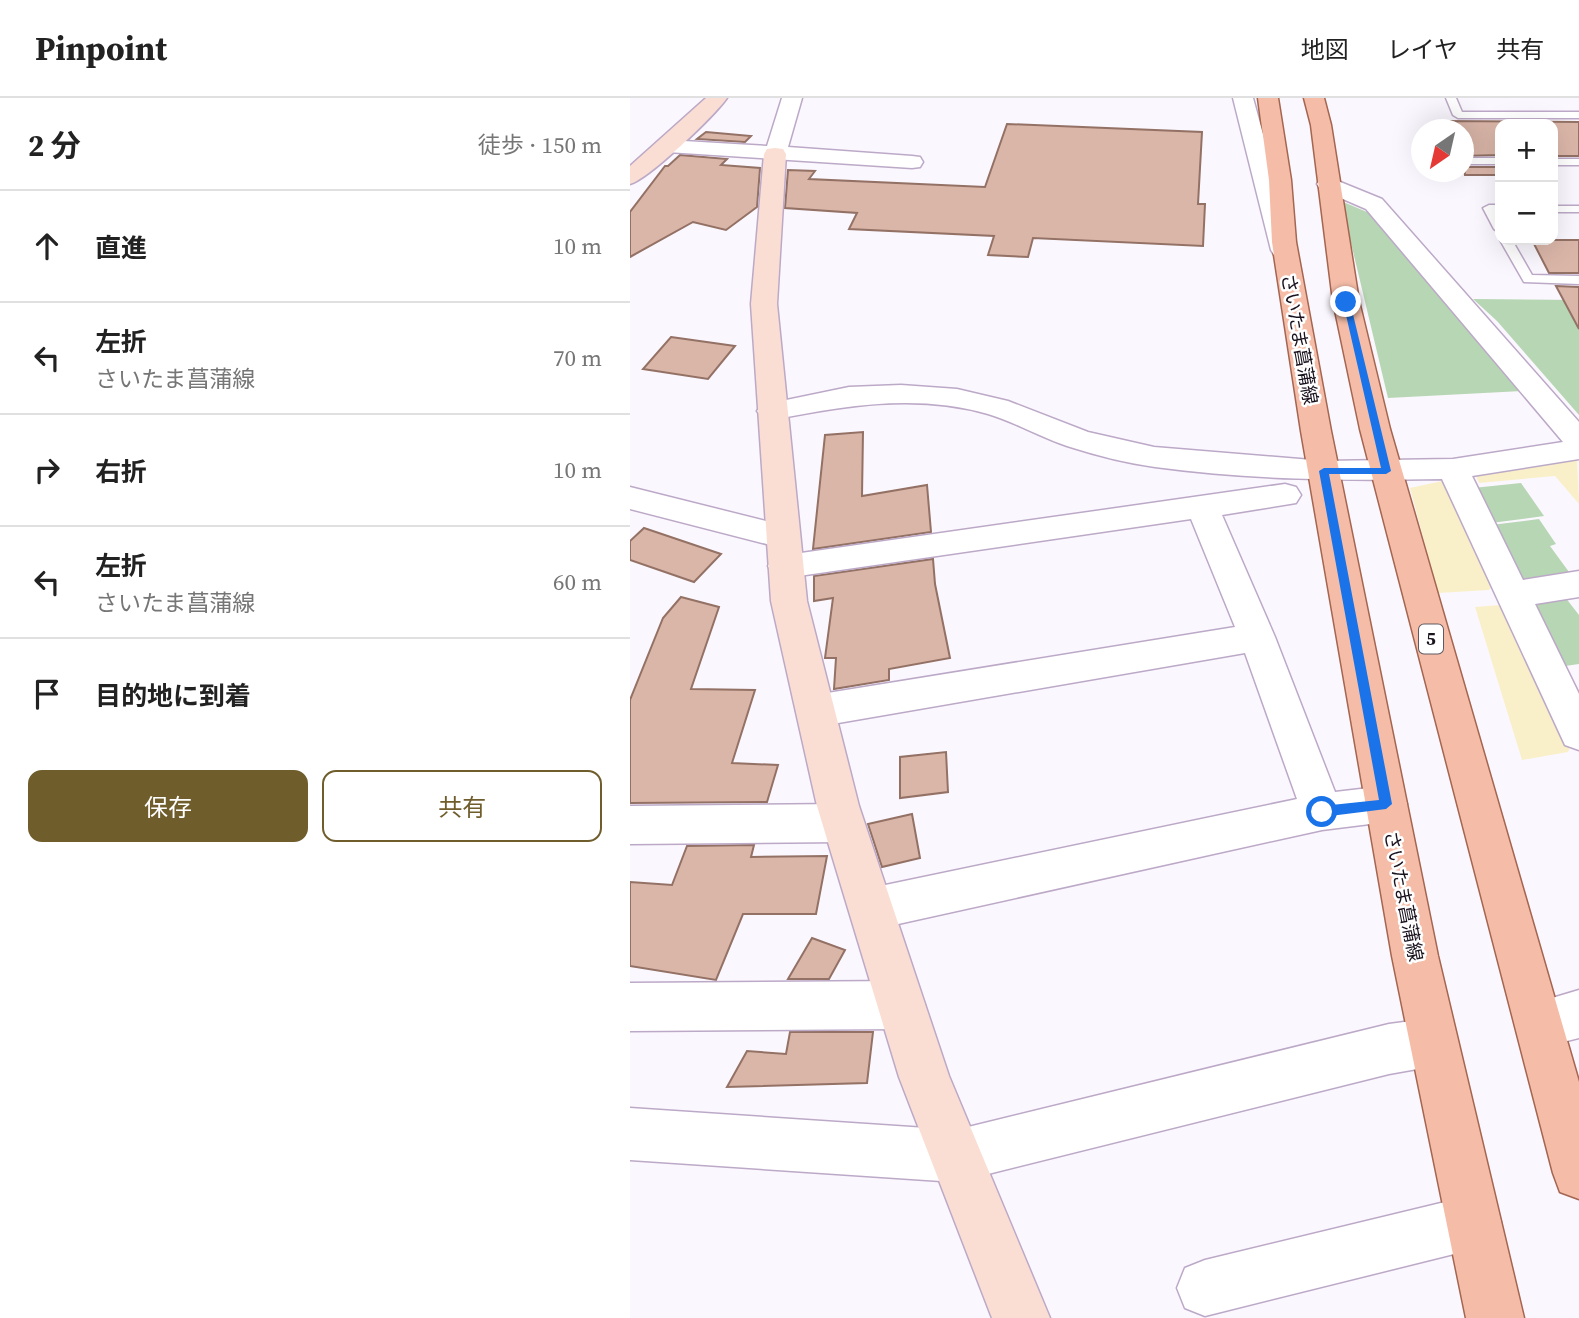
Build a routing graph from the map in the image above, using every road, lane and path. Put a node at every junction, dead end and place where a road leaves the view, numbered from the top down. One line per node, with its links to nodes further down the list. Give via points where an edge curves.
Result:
1 (717, 98): 8 (street)
2 (792, 98): 9 (street)
3 (1243, 98): 22 (street)
4 (1268, 98): 22 (main road, さいたま菖蒲線)
5 (1314, 98): 16 (main road, 5)
6 (1451, 98): 7 (lane, via 1458,115)
7 (1579, 115)
8 (667, 146): 9 (street); 15 (street)
9 (775, 154): 11 (street); 24 (street, via 764,304)
10 (1474, 161): 12 (lane)
11 (912, 162)
12 (1495, 162)
13 (1558, 162): 14 (lane)
14 (1579, 162)
15 (630, 177)
16 (1328, 184): 25 (street, via 1374,204); 29 (main road, 5, via 1346,302)
17 (1495, 208): 20 (lane, via 1489,208)
18 (1558, 209): 19 (lane)
19 (1579, 209)
20 (1495, 219)
21 (1509, 245): 23 (lane, via 1528,279)
22 (1290, 279): 28 (main road, さいたま菖蒲線)
23 (1579, 280)
24 (772, 411): 28 (street, via 849,396 957,398 998,407 1078,439 1154,457); 33 (street)
25 (1579, 441)
26 (1579, 449): 27 (street)
27 (1453, 468): 29 (street); 35 (street)
28 (1324, 471): 29 (street); 39 (main road, さいたま菖蒲線)
29 (1386, 471): 46 (main road, 5)
30 (1285, 495): 32 (street)
31 (635, 504): 33 (street)
32 (1202, 507): 33 (street); 36 (street)
33 (783, 551): 37 (street, via 789,601)
34 (1579, 584): 35 (street)
35 (1513, 595): 38 (street)
36 (1257, 637): 37 (street); 40 (street)
37 (815, 711): 41 (street)
38 (1579, 734)
39 (1386, 804): 40 (street); 47 (main road, さいたま菖蒲線)
40 (1322, 812): 43 (street)
41 (843, 823): 42 (street); 43 (street)
42 (630, 825)
43 (871, 909): 44 (street)
44 (901, 1005): 45 (street); 49 (street)
45 (630, 1007)
46 (1559, 1019): 50 (main road, 5)
47 (1434, 1042): 49 (street, via 1389,1049); 51 (main road, さいたま菖蒲線)
48 (630, 1134): 49 (street)
49 (956, 1156): 53 (street)
50 (1579, 1173)
51 (1474, 1222): 52 (street); 54 (main road, さいたま菖蒲線)
52 (1205, 1288)
53 (1021, 1318)
54 (1495, 1318)

